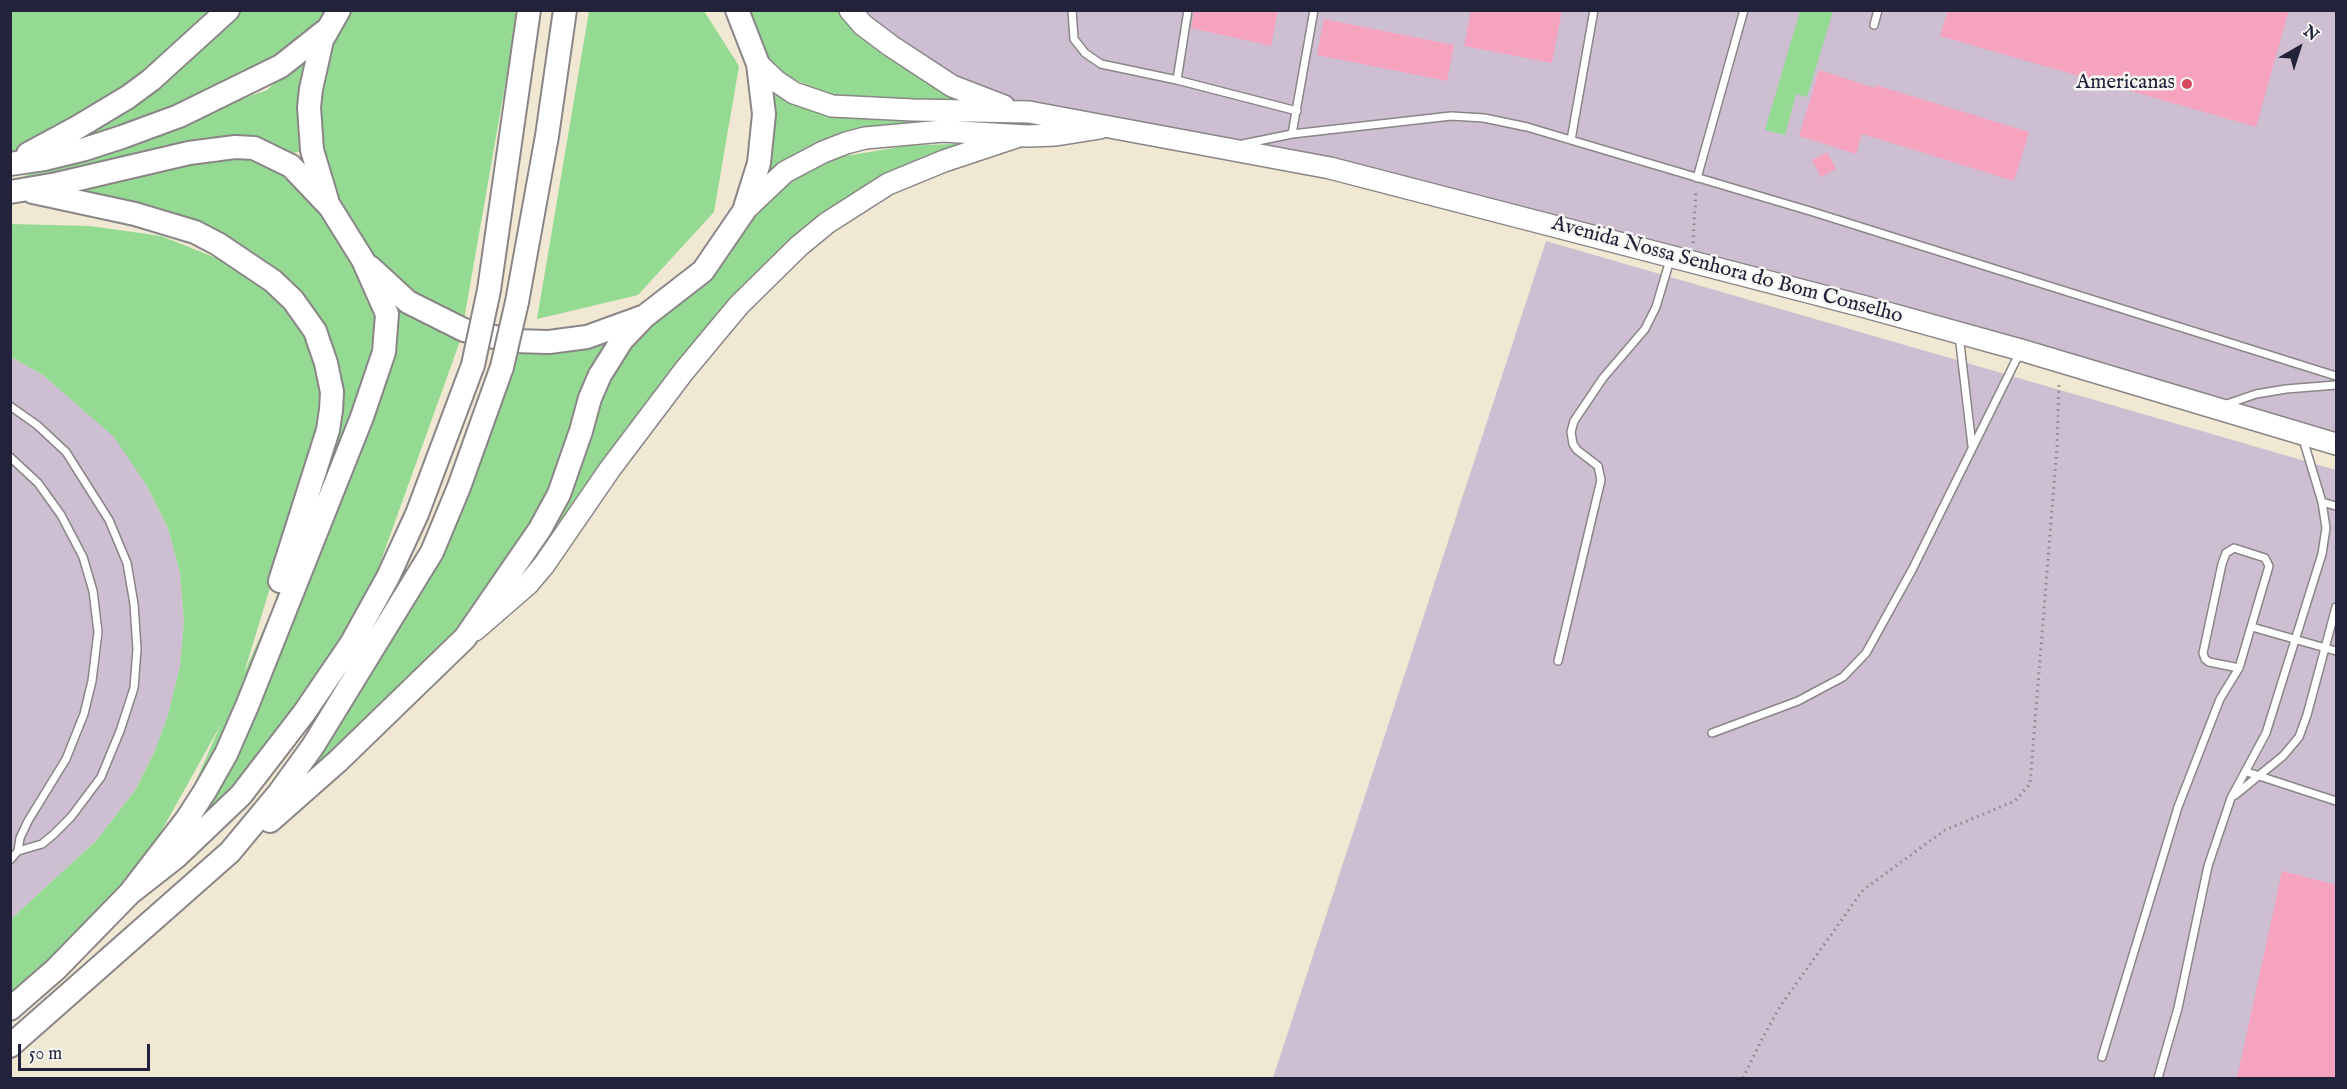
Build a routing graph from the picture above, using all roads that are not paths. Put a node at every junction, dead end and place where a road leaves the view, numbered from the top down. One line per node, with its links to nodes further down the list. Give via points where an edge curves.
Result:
1 (228, 10): 24 (highway, via 128,97)
2 (339, 10): 14 (highway)
3 (529, 10): 61 (highway, bridge, via 489,291 473,365 417,514 351,644 304,712 241,795 176,857)
4 (565, 10): 59 (highway, bridge, via 517,302 502,367 459,488 432,552 313,746)
5 (737, 10): 15 (highway)
6 (850, 10): 17 (main road, via 891,46 952,86)
7 (1072, 10): 16 (lane, via 1074,39 1092,59)
8 (1188, 10): 16 (lane)
9 (1314, 10): 18 (lane)
10 (1594, 10): 22 (lane)
11 (1744, 10): 25 (lane)
12 (1878, 10): 13 (lane)
13 (1874, 25)
14 (325, 31): 24 (highway, via 281,66 179,116 85,149); 27 (highway, via 309,107 312,150)
15 (758, 64): 17 (main road, via 794,93 832,106); 28 (highway, via 764,114 759,163)
16 (1177, 80): 18 (lane)
17 (1019, 111): 19 (main road, Avenida Nossa Senhora do Bom Conselho)
18 (1297, 111): 20 (lane)
19 (1110, 126): 21 (main road, via 1056,135); 23 (main road, Avenida Nossa Senhora do Bom Conselho)
20 (1292, 134): 22 (lane, via 1451,116 1527,126); 23 (lane)
21 (1019, 136): 28 (main road, via 922,132 846,143 785,172); 46 (main road, via 888,184 799,246 739,305 684,371 528,584)
22 (1571, 140): 25 (lane)
23 (1228, 147): 29 (main road, Avenida Nossa Senhora do Bom Conselho, via 1330,168)
24 (10, 163)
25 (1697, 178): 34 (lane)
26 (15, 191): 27 (highway, via 189,153 235,147 254,148 291,166); 48 (highway, via 135,214 195,232 273,281 294,300 315,331 332,392 331,410 268,624)
27 (330, 207): 30 (highway)
28 (744, 211): 31 (highway, via 703,271)
29 (1671, 255): 32 (main road, Avenida Nossa Senhora do Bom Conselho); 51 (lane, via 1656,307 1645,328 1603,378 1574,421 1573,444 1598,466 1601,480)
30 (363, 260): 31 (highway, via 408,302 464,330 512,341 586,337); 48 (highway, via 387,314 384,352 351,448)
31 (645, 316): 46 (highway, via 622,340 600,375 559,494 540,529)
32 (1958, 332): 33 (main road, Avenida Nossa Senhora do Bom Conselho); 40 (lane)
33 (2021, 350): 37 (main road, Avenida Nossa Senhora do Bom Conselho); 40 (lane)
34 (2337, 376)
35 (2337, 385): 37 (lane, via 2256,394)
36 (10, 406): 58 (lane, via 66,452 109,520 127,563 137,649 134,688 101,777 54,834 42,844)
37 (2215, 408): 38 (main road, Avenida Nossa Senhora do Bom Conselho)
38 (2301, 433): 39 (main road, Avenida Nossa Senhora do Bom Conselho); 42 (lane)
39 (2337, 444)
40 (1972, 447): 53 (lane, via 1866,653 1843,677 1798,701)
41 (10, 457): 58 (lane, via 38,483 61,515 83,557 93,591 98,632 84,714 66,759 28,821)
42 (2322, 502): 43 (lane); 47 (lane, via 2326,528 2322,554)
43 (2337, 506)
44 (2337, 607): 49 (lane)
45 (2252, 627): 47 (lane); 52 (lane); 52 (lane, via 2269,566 2265,558 2234,549 2226,553 2222,564 2203,653 2209,662)
46 (465, 638): 59 (highway, via 338,761)
47 (2295, 638): 49 (lane); 54 (lane, via 2266,733)
48 (271, 644): 61 (highway, via 239,725 205,791)
49 (2324, 648): 50 (lane); 55 (lane, via 2299,737)
50 (2337, 651)
51 (1558, 661)
52 (2239, 668): 64 (lane, via 2220,699 2178,807)
53 (1712, 733)
54 (2247, 772): 55 (lane); 56 (lane)
55 (2258, 777): 56 (lane); 57 (lane)
56 (2231, 798): 65 (lane, via 2208,866 2178,1008)
57 (2337, 801)
58 (18, 851): 60 (lane)
59 (230, 852): 63 (highway)
60 (10, 860)
61 (130, 893): 62 (highway, via 56,969)
62 (10, 1009)
63 (10, 1046)
64 (2102, 1057)
65 (2158, 1078)

